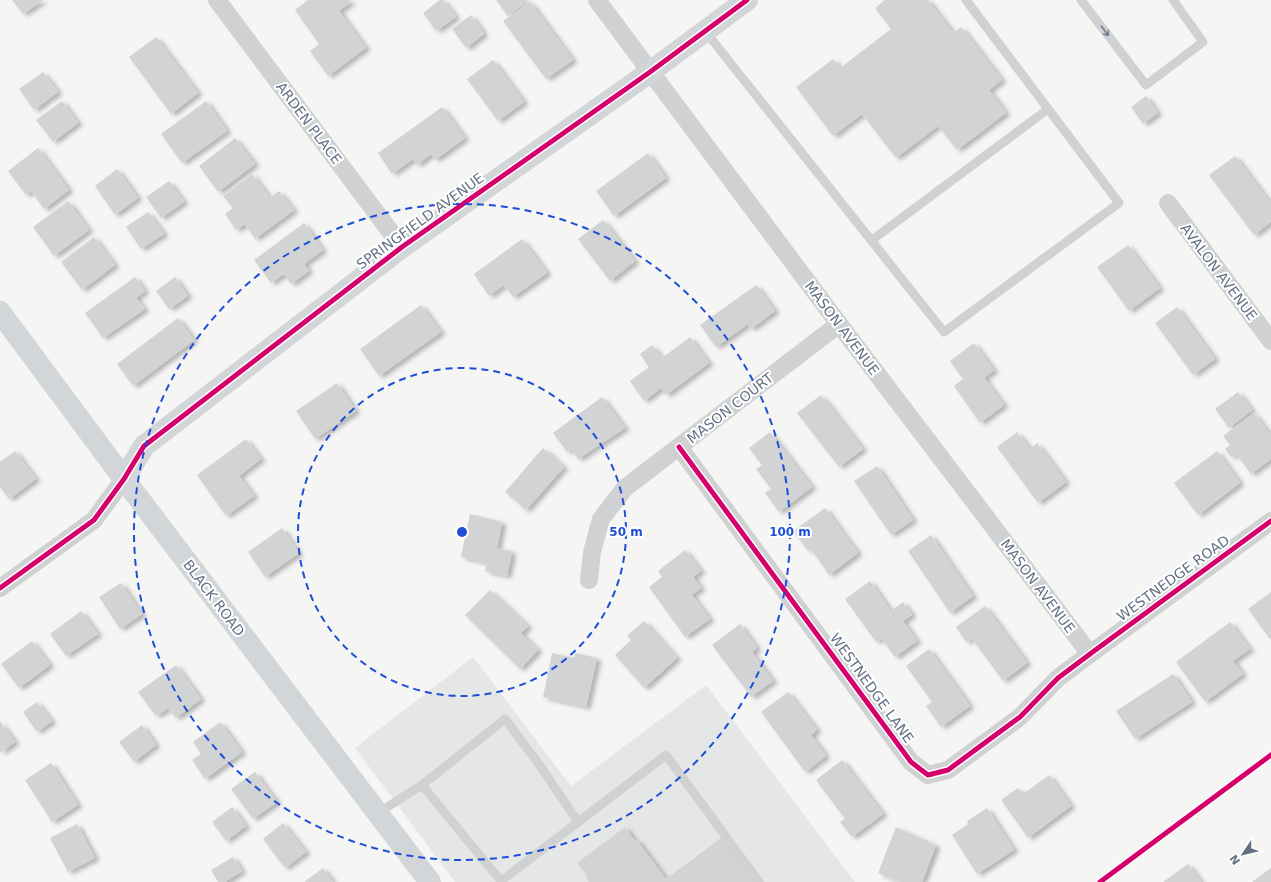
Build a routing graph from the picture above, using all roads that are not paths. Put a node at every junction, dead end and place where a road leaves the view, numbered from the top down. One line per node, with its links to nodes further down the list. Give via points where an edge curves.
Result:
1 (217, 0): 12 (street, ARDEN PLACE)
2 (597, 0): 8 (street, MASON AVENUE)
3 (747, 0): 7 (street, SPRINGFIELD AVENUE)
4 (966, 0): 9 (lane)
5 (1082, 0): 6 (lane, one-way to 6, via 1146,85 1203,42)
6 (1173, 0)
7 (705, 31): 8 (street, SPRINGFIELD AVENUE); 11 (lane)
8 (650, 72): 12 (street, SPRINGFIELD AVENUE); 14 (street, MASON AVENUE)
9 (1048, 109): 11 (lane); 11 (lane, via 1119,202 944,332)
10 (1168, 203): 15 (street, AVALON AVENUE)
11 (872, 240)
12 (402, 247): 17 (street, SPRINGFIELD AVENUE, via 144,446)
13 (0, 312): 17 (street, BLACK ROAD)
14 (839, 324): 16 (street, MASON COURT); 21 (street, MASON AVENUE)
15 (1271, 341)
16 (679, 447): 19 (street, MASON COURT, via 625,488 601,519 592,552); 21 (street, WESTNEDGE LANE, via 911,762 928,775 948,770 1020,717 1058,678)
17 (124, 479): 20 (street, via 94,520); 23 (street, BLACK ROAD)
18 (1271, 521): 21 (street, WESTNEDGE ROAD)
19 (589, 580)
20 (0, 588)
21 (1090, 654)
22 (422, 785): 23 (lane); 24 (lane, via 505,719); 26 (lane)
23 (378, 813): 25 (street, BLACK ROAD)
24 (578, 822): 26 (lane); 27 (lane, via 666,755)
25 (430, 882)
26 (501, 882)
27 (758, 882)

